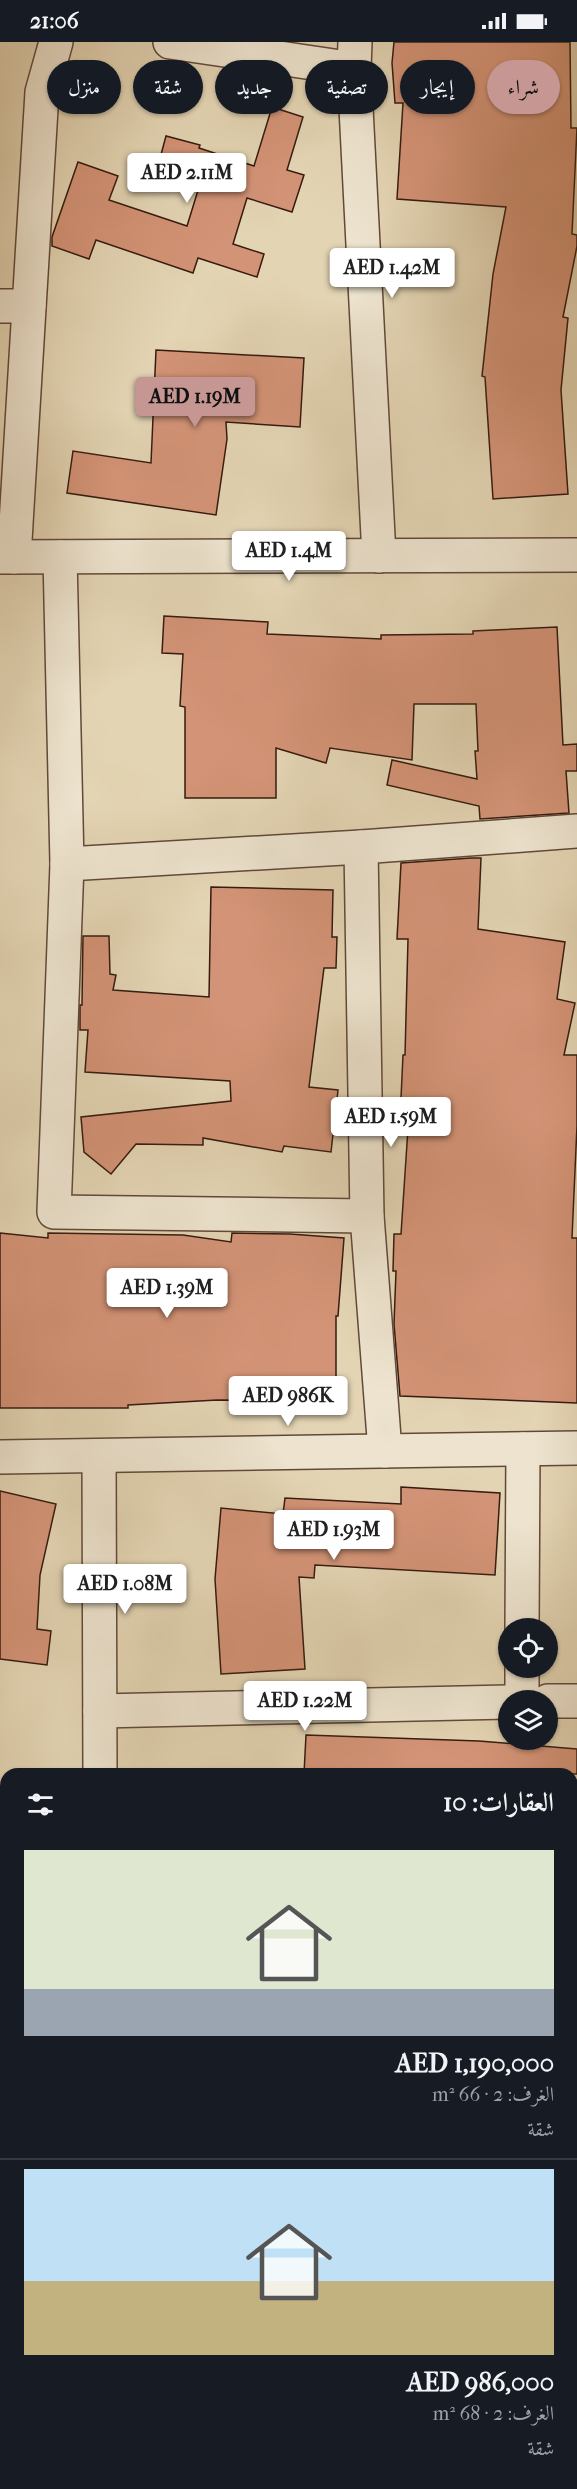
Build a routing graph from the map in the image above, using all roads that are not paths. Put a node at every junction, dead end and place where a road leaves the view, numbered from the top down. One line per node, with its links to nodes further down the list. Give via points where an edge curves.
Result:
1 (56, 42): 4 (street, via 42,92)
2 (170, 42): 3 (street)
3 (355, 56): 6 (street)
4 (15, 306): 7 (street)
5 (577, 555): 6 (street)
6 (379, 556): 8 (street)
7 (7, 557): 8 (street)
8 (60, 557): 11 (street)
9 (577, 831): 10 (street)
10 (361, 846): 11 (street); 12 (street)
11 (67, 864): 12 (street, via 54,1212)
12 (367, 1216): 15 (street)
13 (577, 1448): 14 (street)
14 (523, 1449): 15 (street); 18 (street)
15 (386, 1451): 16 (street)
16 (99, 1456): 17 (street); 22 (street)
17 (0, 1457)
18 (522, 1618)
19 (558, 1701): 20 (street)
20 (577, 1701)
21 (498, 1702): 22 (street)
22 (100, 1711): 23 (street)
23 (100, 1768)

